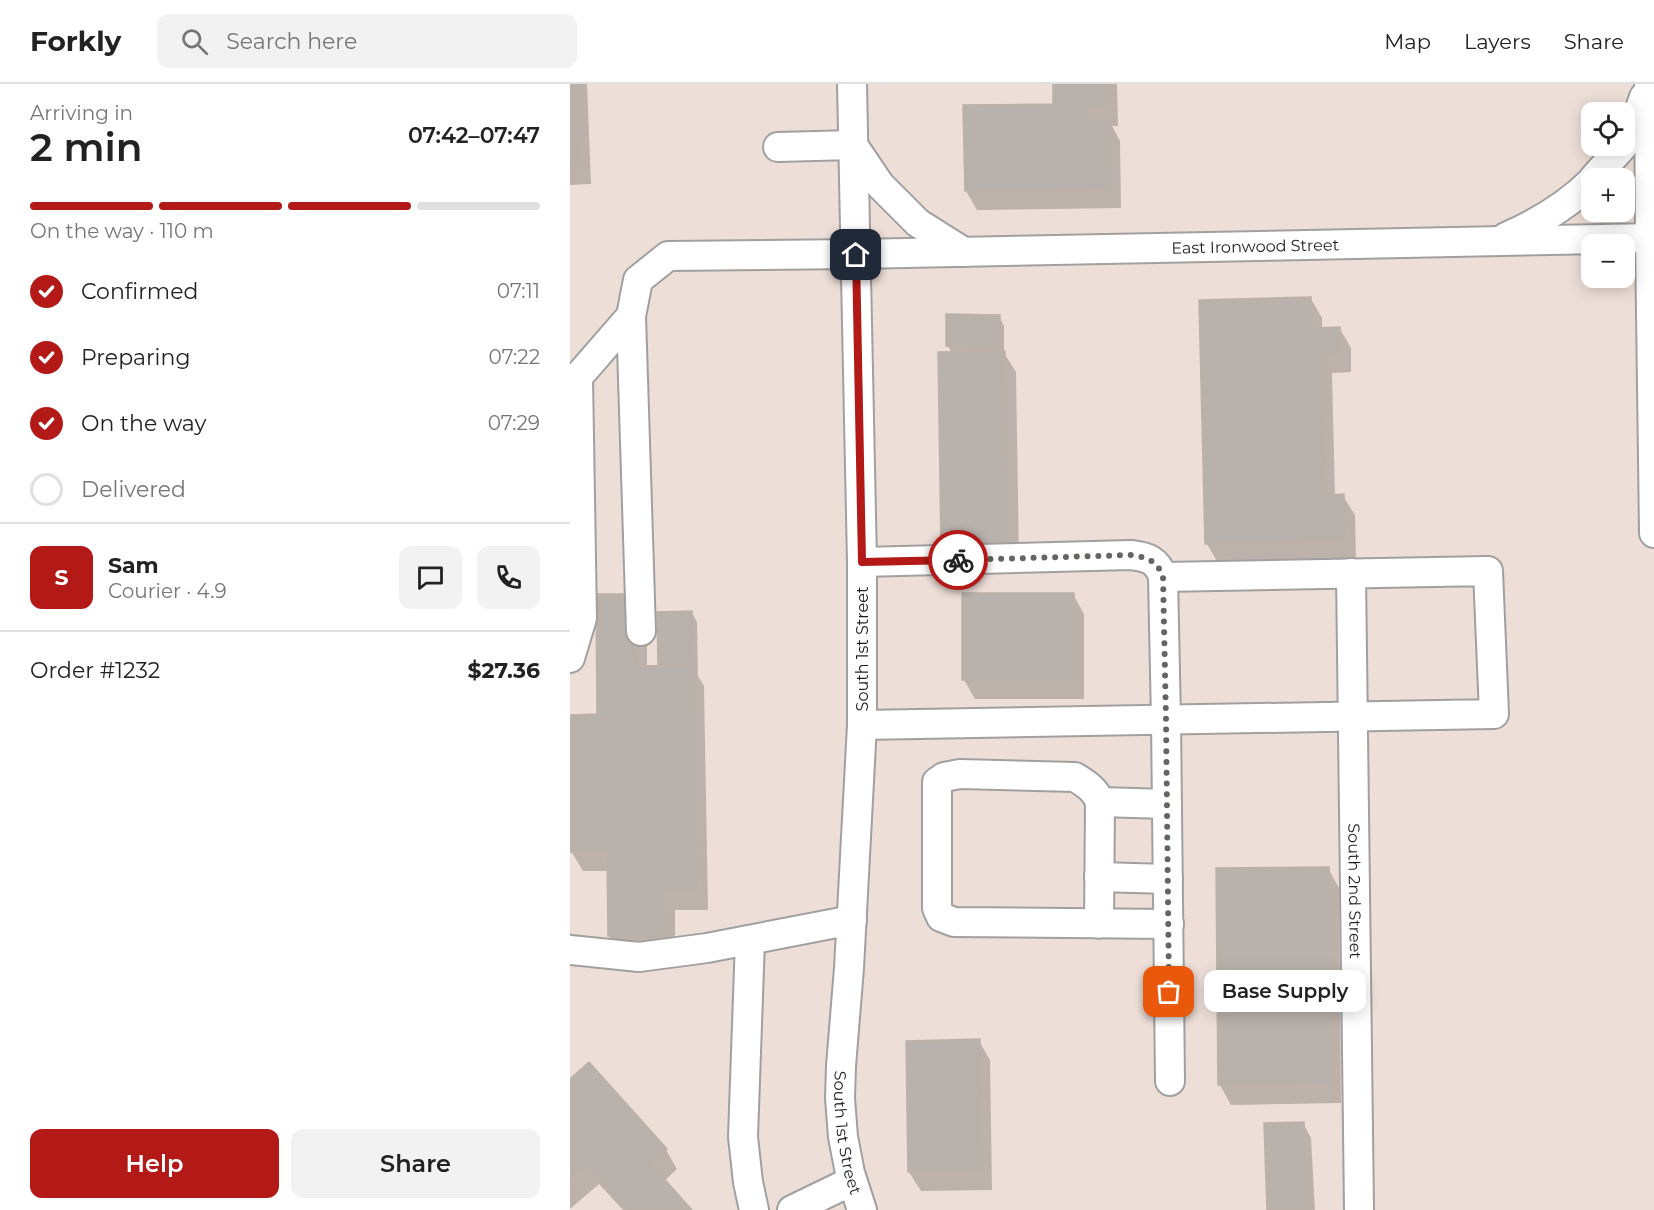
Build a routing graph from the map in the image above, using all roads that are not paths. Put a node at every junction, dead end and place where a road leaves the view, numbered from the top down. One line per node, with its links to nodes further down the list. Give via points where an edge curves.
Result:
1 (852, 84): 5 (street, South 1st Street)
2 (1650, 84): 3 (street); 4 (street); 10 (street)
3 (1654, 93)
4 (1635, 123)
5 (853, 145): 6 (street); 12 (street, via 880,185 918,223); 13 (street, South 1st Street)
6 (778, 147)
7 (1614, 156): 8 (street)
8 (1603, 168)
9 (1581, 190): 11 (street, via 1531,226)
10 (1652, 238): 11 (street, East Ironwood Street); 15 (street)
11 (1497, 241): 12 (street, East Ironwood Street)
12 (964, 252): 13 (street, East Ironwood Street)
13 (856, 255): 14 (street, East Ironwood Street, via 668,256 638,280); 17 (street, South 1st Street)
14 (631, 316): 20 (street, East Ironwood Street); 21 (street, via 578,377 582,618)
15 (1654, 477): 16 (street)
16 (1654, 533)
17 (862, 562): 19 (street, via 1131,555 1153,561); 24 (street, South 1st Street)
18 (1351, 573): 19 (street); 22 (street, South 2nd Street); 22 (street, via 1488,571 1494,714)
19 (1163, 577): 23 (street)
20 (641, 631)
21 (570, 658)
22 (1354, 717): 23 (street); 39 (street, South 2nd Street)
23 (1166, 720): 24 (street); 26 (street)
24 (862, 725): 29 (street, South 1st Street)
25 (1100, 802): 26 (street); 27 (street); 30 (street, via 1096,793 1075,777 960,774 937,782 937,908 941,917 954,922)
26 (1167, 804): 28 (street)
27 (1099, 877): 28 (street); 30 (street)
28 (1168, 879): 31 (street)
29 (852, 920): 32 (street); 35 (street, South 1st Street, via 840,1098)
30 (1099, 924): 31 (street)
31 (1169, 924): 34 (street)
32 (750, 940): 33 (street, via 639,957); 36 (street, via 743,1137)
33 (570, 950)
34 (1170, 1081)
35 (852, 1181): 37 (street); 38 (street, South 1st Street)
36 (754, 1210)
37 (792, 1210)
38 (862, 1210)
39 (1359, 1210)

